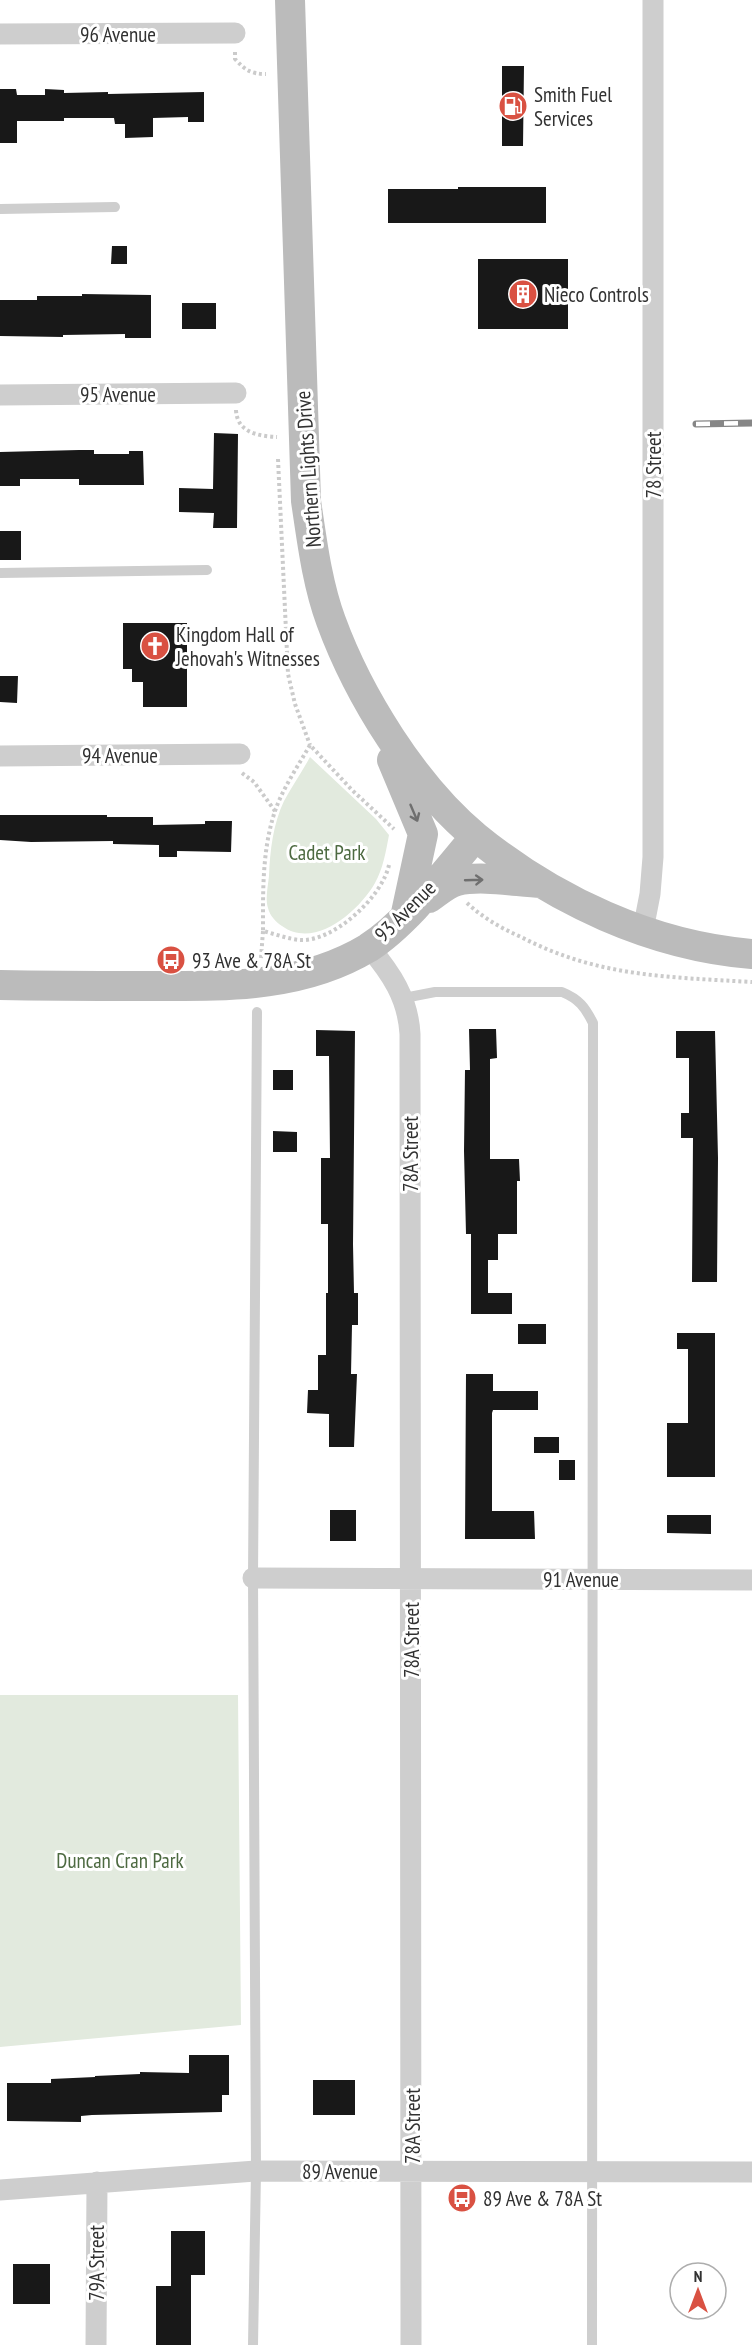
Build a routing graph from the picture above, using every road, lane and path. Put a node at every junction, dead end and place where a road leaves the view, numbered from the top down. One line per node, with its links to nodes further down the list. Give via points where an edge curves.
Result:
1 (290, 0): 13 (main road, Northern Lights Drive, via 306,501 313,553 330,618)
2 (653, 0): 24 (street, 78 Street, via 653,856)
3 (235, 33): 4 (street, 96 Avenue); 5 (path, via 235,58 246,70)
4 (0, 34)
5 (266, 74)
6 (114, 207): 7 (lane)
7 (0, 209)
8 (236, 393): 9 (street, 95 Avenue); 10 (path, via 236,418 241,425 255,435)
9 (0, 395)
10 (278, 437)
11 (207, 570): 12 (lane)
12 (0, 573)
13 (367, 701): 19 (main road, Northern Lights Drive, via 425,786); 23 (main road, one-way to 23, via 423,834)
14 (217, 754): 15 (street, 94 Avenue); 16 (street, 94 Avenue); 17 (path, via 254,782)
15 (240, 754)
16 (0, 756)
17 (275, 811): 18 (path, via 310,746); 20 (path, via 267,845 263,932 301,940 320,937 339,927 373,895)
18 (396, 832)
19 (476, 837): 21 (main road, Northern Lights Drive); 23 (main road, 93 Avenue)
20 (390, 860)
21 (542, 883): 23 (main road, one-way to 21, via 458,881); 24 (main road, Northern Lights Drive, via 573,901)
22 (465, 901): 27 (path, via 490,922 571,960 654,976)
23 (405, 916): 25 (main road, 93 Avenue)
24 (643, 930): 26 (main road, Northern Lights Drive, via 694,946)
25 (369, 947): 28 (main road, 93 Avenue, via 314,973 259,983); 29 (street, 78A Street, via 388,969)
26 (752, 954)
27 (752, 981)
28 (0, 986)
29 (404, 998): 32 (lane, via 435,993 562,993 577,999 593,1023); 33 (street, 78A Street, via 410,1034)
30 (257, 1012): 31 (lane)
31 (253, 1578): 33 (street, 91 Avenue); 35 (lane)
32 (592, 1579): 33 (street, 91 Avenue); 34 (street, 91 Avenue); 37 (lane)
33 (410, 1580): 36 (street, 78A Street)
34 (752, 1580)
35 (256, 2171): 36 (street, 89 Avenue); 39 (street, 89 Avenue); 42 (lane)
36 (412, 2171): 37 (street, 89 Avenue); 43 (street, 78A Street)
37 (593, 2172): 38 (street, 89 Avenue); 44 (lane)
38 (752, 2172)
39 (96, 2182): 40 (street, 89 Avenue); 41 (street, 79A Street)
40 (0, 2190)
41 (96, 2345)
42 (253, 2345)
43 (411, 2345)
44 (592, 2345)

